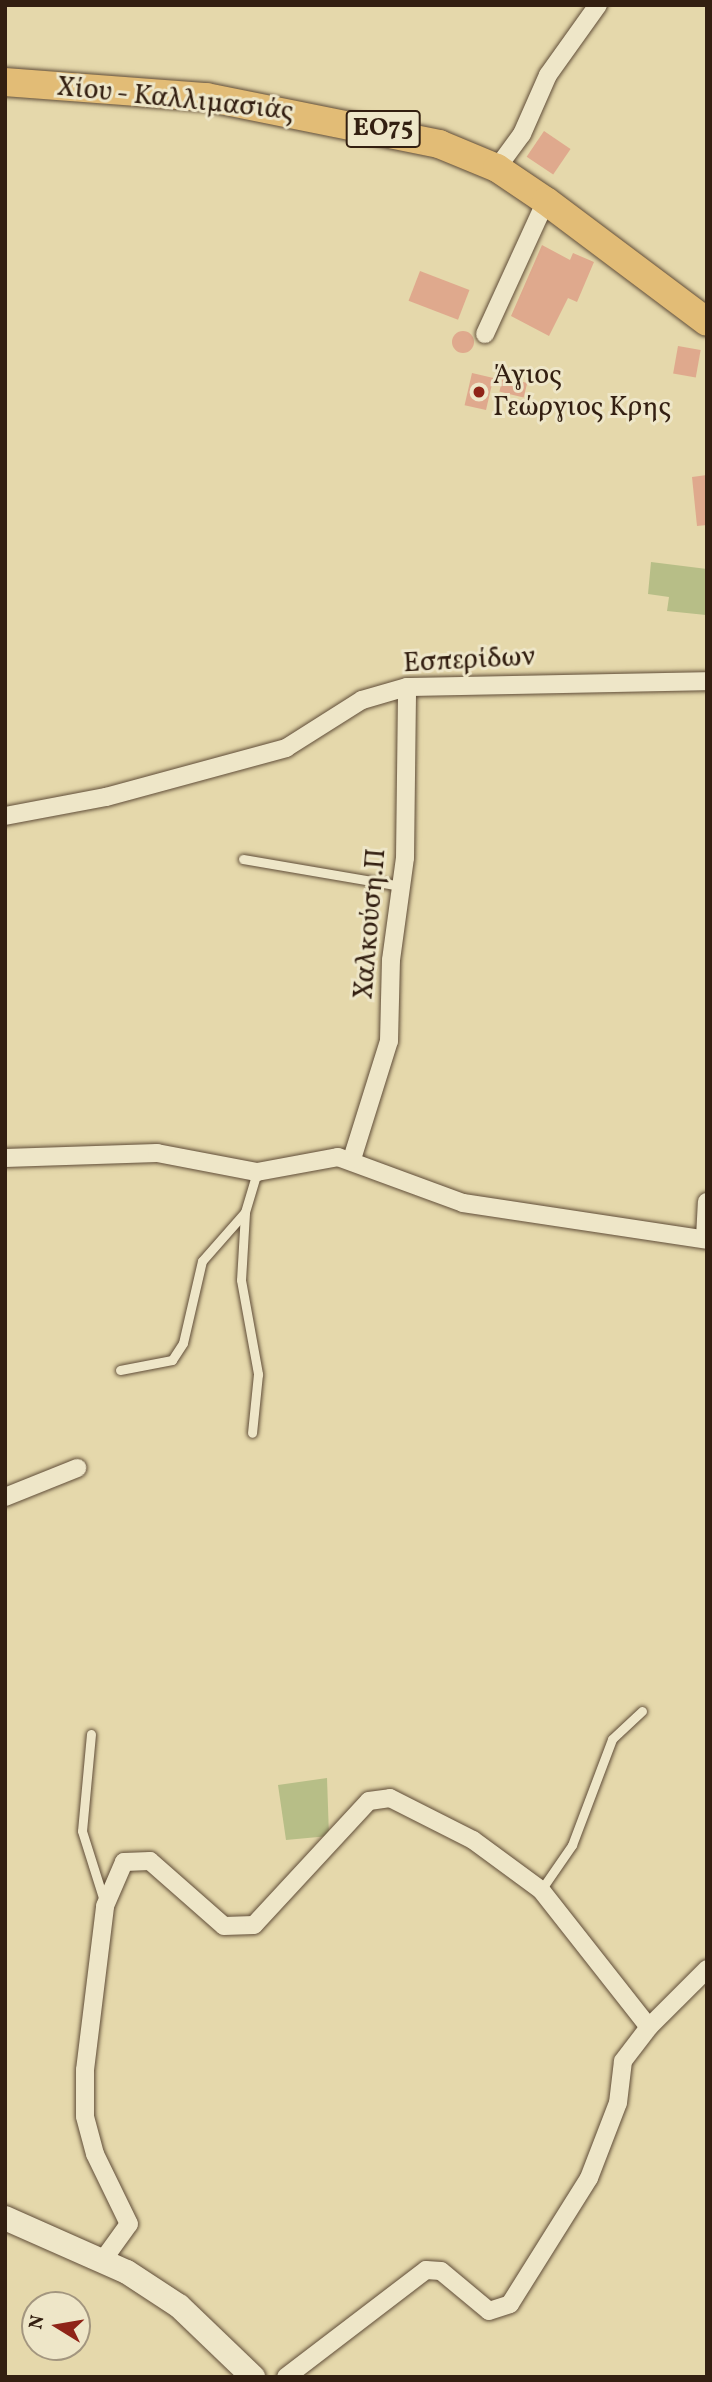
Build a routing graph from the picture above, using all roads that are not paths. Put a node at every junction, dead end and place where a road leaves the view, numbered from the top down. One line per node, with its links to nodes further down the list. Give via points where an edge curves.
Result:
1 (598, 5): 3 (street, via 548,75 518,141)
2 (5, 82): 3 (main road, Χίου - Καλλιμασιάς / ΕΟ75, via 206,97 310,114 439,144)
3 (497, 169): 4 (main road, Χίου - Καλλιμασιάς / ΕΟ75)
4 (545, 201): 5 (main road, Χίου - Καλλιμασιάς / ΕΟ75); 6 (street)
5 (707, 322)
6 (485, 334)
7 (707, 681): 8 (street, Εσπερίδων)
8 (407, 687): 9 (street, Εσπερίδων, via 362,701 286,748 106,797); 11 (street, Χαλκούση.Π)
9 (5, 816)
10 (243, 859): 11 (lane)
11 (401, 886): 13 (street, Χαλκούση.Π, via 389,1041)
12 (5, 1158): 14 (street, via 157,1153)
13 (352, 1159): 14 (street); 17 (street, via 463,1203)
14 (257, 1172): 16 (lane)
15 (707, 1202): 17 (street)
16 (245, 1212): 18 (lane, via 202,1261 183,1343 172,1360); 19 (lane, via 241,1280 258,1374)
17 (706, 1239)
18 (121, 1370)
19 (252, 1433)
20 (77, 1468): 21 (street)
21 (5, 1497)
22 (642, 1711): 24 (lane, via 612,1739 572,1845)
23 (92, 1734): 25 (lane, via 82,1831)
24 (541, 1890): 25 (street, via 473,1840 412,1808 376,1797 254,1925 217,1922 150,1861 124,1862); 27 (street)
25 (105, 1906): 29 (street, via 95,1960 85,2116 95,2154 129,2224)
26 (707, 1969): 27 (street)
27 (649, 2027): 31 (street, via 623,2061 618,2103 589,2178 510,2304 489,2311 441,2271 426,2270)
28 (5, 2218): 29 (main road)
29 (103, 2260): 30 (main road, via 180,2306)
30 (253, 2377)
31 (286, 2377)

